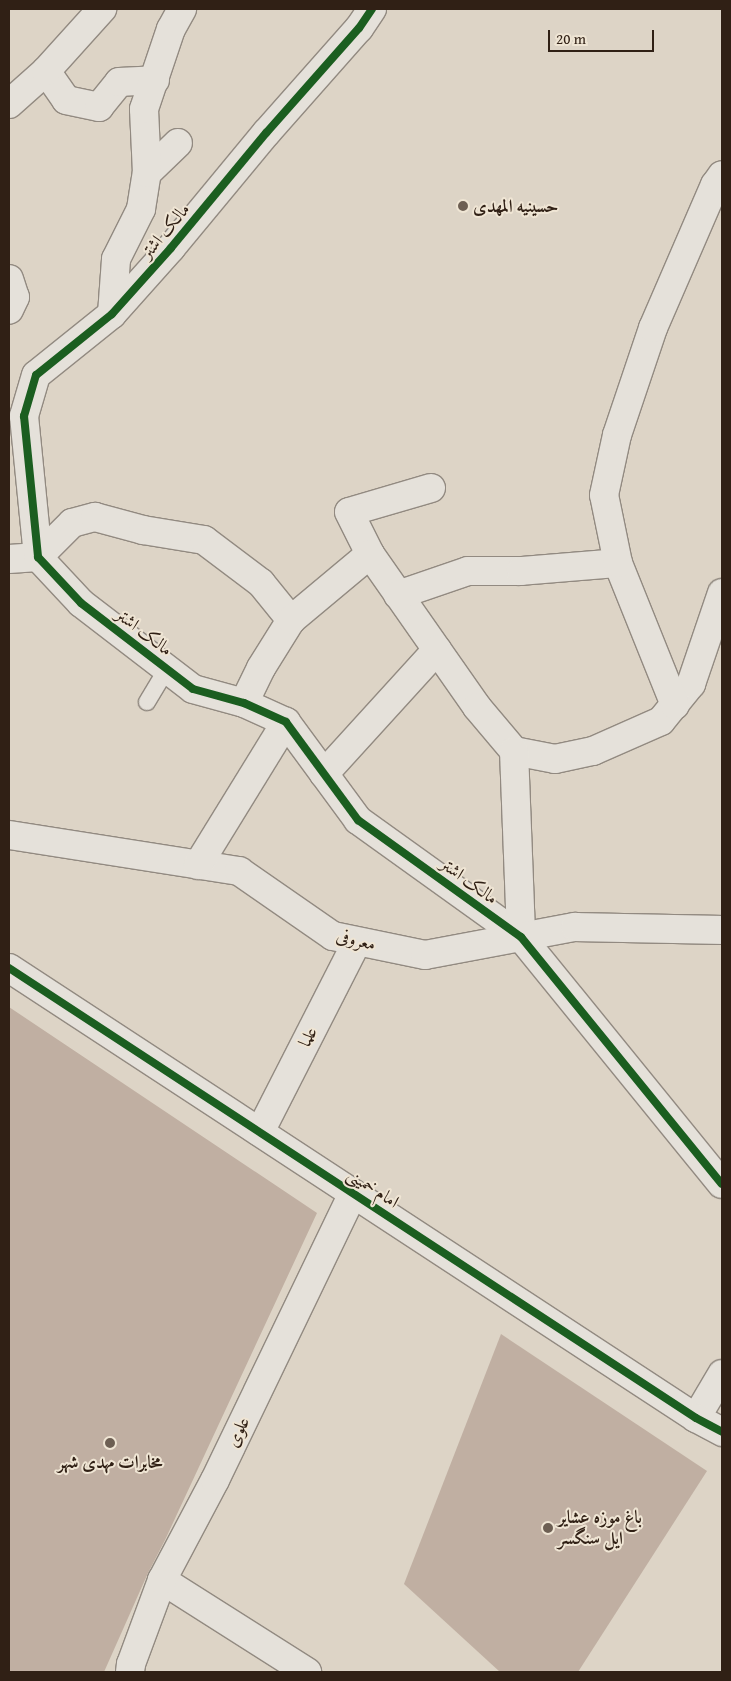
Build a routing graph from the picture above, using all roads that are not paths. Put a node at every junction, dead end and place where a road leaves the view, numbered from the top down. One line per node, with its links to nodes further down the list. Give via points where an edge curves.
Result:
1 (102, 9): 4 (street)
2 (182, 9): 5 (street, via 171,29)
3 (364, 15): 12 (street, مالک اشتر, via 171,248)
4 (46, 71): 5 (street, via 66,100 99,107 119,82); 6 (street)
5 (155, 80): 8 (street, via 144,109)
6 (9, 104)
7 (178, 143): 8 (street)
8 (147, 173): 12 (street, via 141,209 116,259)
9 (722, 175): 18 (street, via 653,328 617,435 604,495)
10 (9, 279): 11 (street, via 15,297)
11 (9, 310)
12 (112, 314): 13 (street, مالک اشتر)
13 (20, 389): 16 (street, مالک اشتر)
14 (431, 488): 15 (street, via 349,512)
15 (370, 554): 20 (street); 21 (street)
16 (38, 556): 17 (street); 21 (street, via 72,522 95,516 143,530 204,540 261,583); 23 (street, مالک اشتر, via 80,603)
17 (9, 560)
18 (618, 563): 20 (street, via 521,571 468,571); 26 (street)
19 (722, 593): 26 (street, via 691,684)
20 (398, 595): 22 (street)
21 (291, 620): 25 (street)
22 (437, 650): 28 (street, via 477,707); 29 (street)
23 (167, 669): 24 (lane); 25 (street, مالک اشتر, via 193,689)
24 (147, 702)
25 (244, 702): 27 (street, مالک اشتر)
26 (675, 705): 28 (street, via 661,721 593,751 555,758)
27 (286, 722): 29 (street, مالک اشتر); 31 (street)
28 (514, 750): 33 (street)
29 (324, 774): 33 (street, مالک اشتر, via 358,820)
30 (9, 834): 31 (street, معروفی)
31 (198, 865): 34 (street, معروفی, via 240,872 334,936)
32 (722, 930): 33 (street, معروفی, via 575,927)
33 (520, 937): 34 (street, معروفی, via 425,955); 37 (street, مالک اشتر)
34 (356, 942): 36 (street, علما)
35 (9, 968): 36 (street, امام خمینی)
36 (260, 1132): 38 (street, امام خمینی)
37 (722, 1184)
38 (352, 1193): 40 (street, امام خمینی); 42 (street, علوی, via 215,1480)
39 (722, 1374): 40 (street)
40 (696, 1418): 41 (street, امام خمینی)
41 (722, 1432)
42 (162, 1580): 43 (street, علوی); 44 (street)
43 (130, 1672)
44 (307, 1672)

